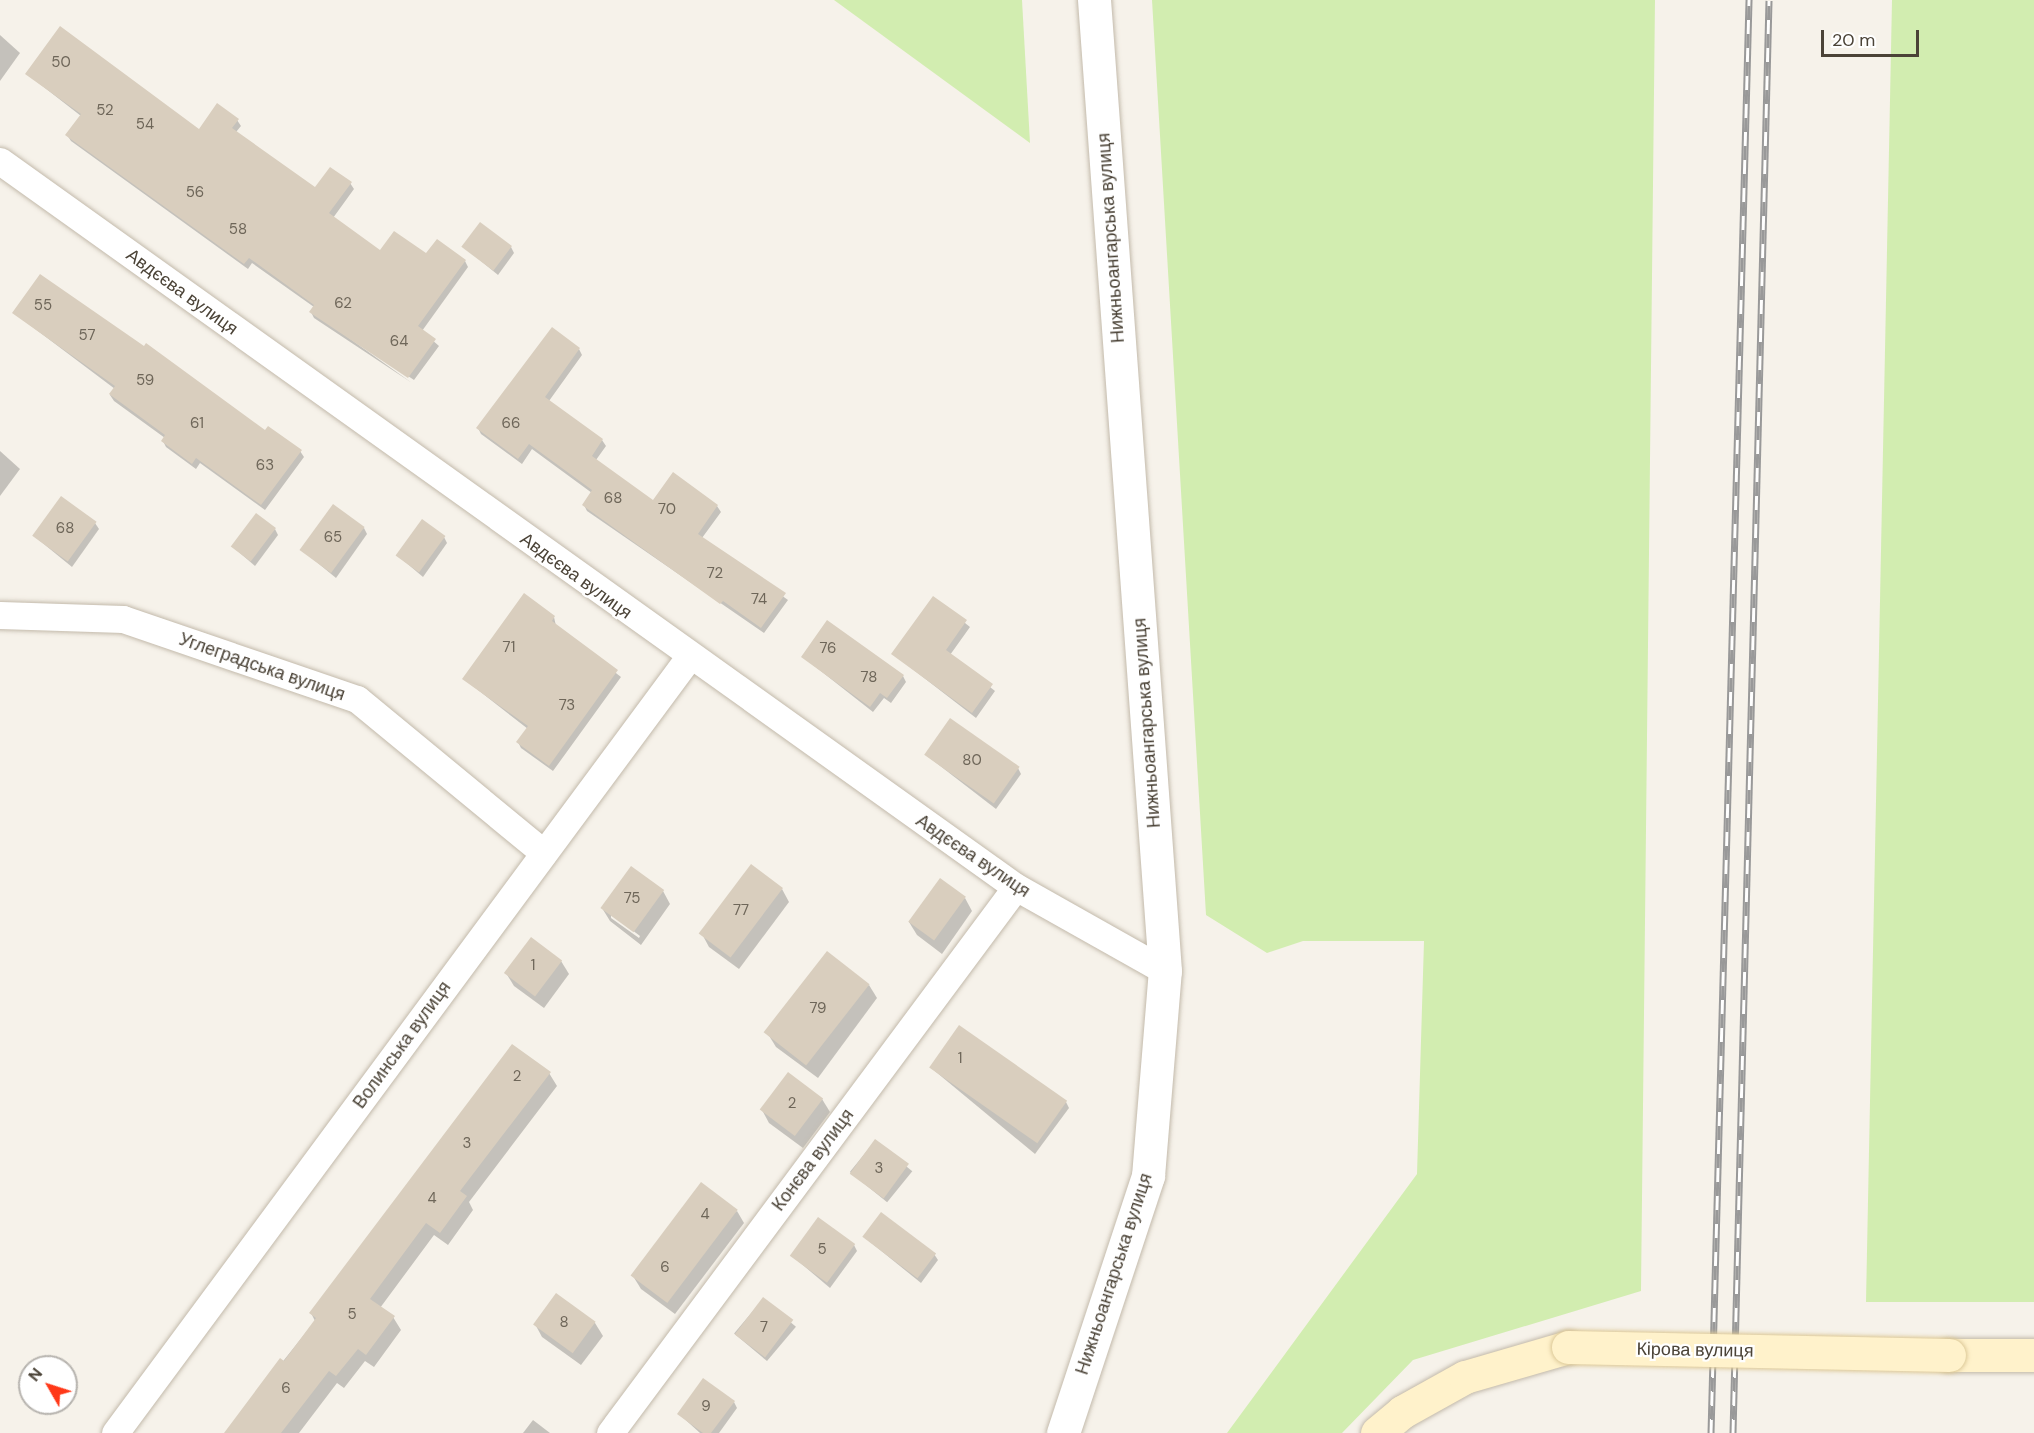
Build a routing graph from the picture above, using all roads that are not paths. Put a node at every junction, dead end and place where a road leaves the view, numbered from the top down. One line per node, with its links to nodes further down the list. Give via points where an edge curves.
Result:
1 (1094, 0): 7 (street, Нижньоангарська вулиця)
2 (0, 161): 4 (street, Авдєєва вулиця)
3 (0, 615): 5 (street, Углеградська вулиця, via 123,619 357,699)
4 (689, 657): 5 (street, Волинська вулиця); 6 (street, Авдєєва вулиця)
5 (544, 853): 9 (street, Волинська вулиця)
6 (1016, 887): 7 (street, Авдєєва вулиця); 10 (street, Конєва вулиця)
7 (1165, 971): 11 (street, Нижньоангарська вулиця, via 1148,1176)
8 (2034, 1355): 12 (main road, Кірова вулиця, bridge, via 1568,1347 1465,1377 1402,1412)
9 (115, 1433)
10 (610, 1433)
11 (1063, 1433)
12 (1377, 1433)

